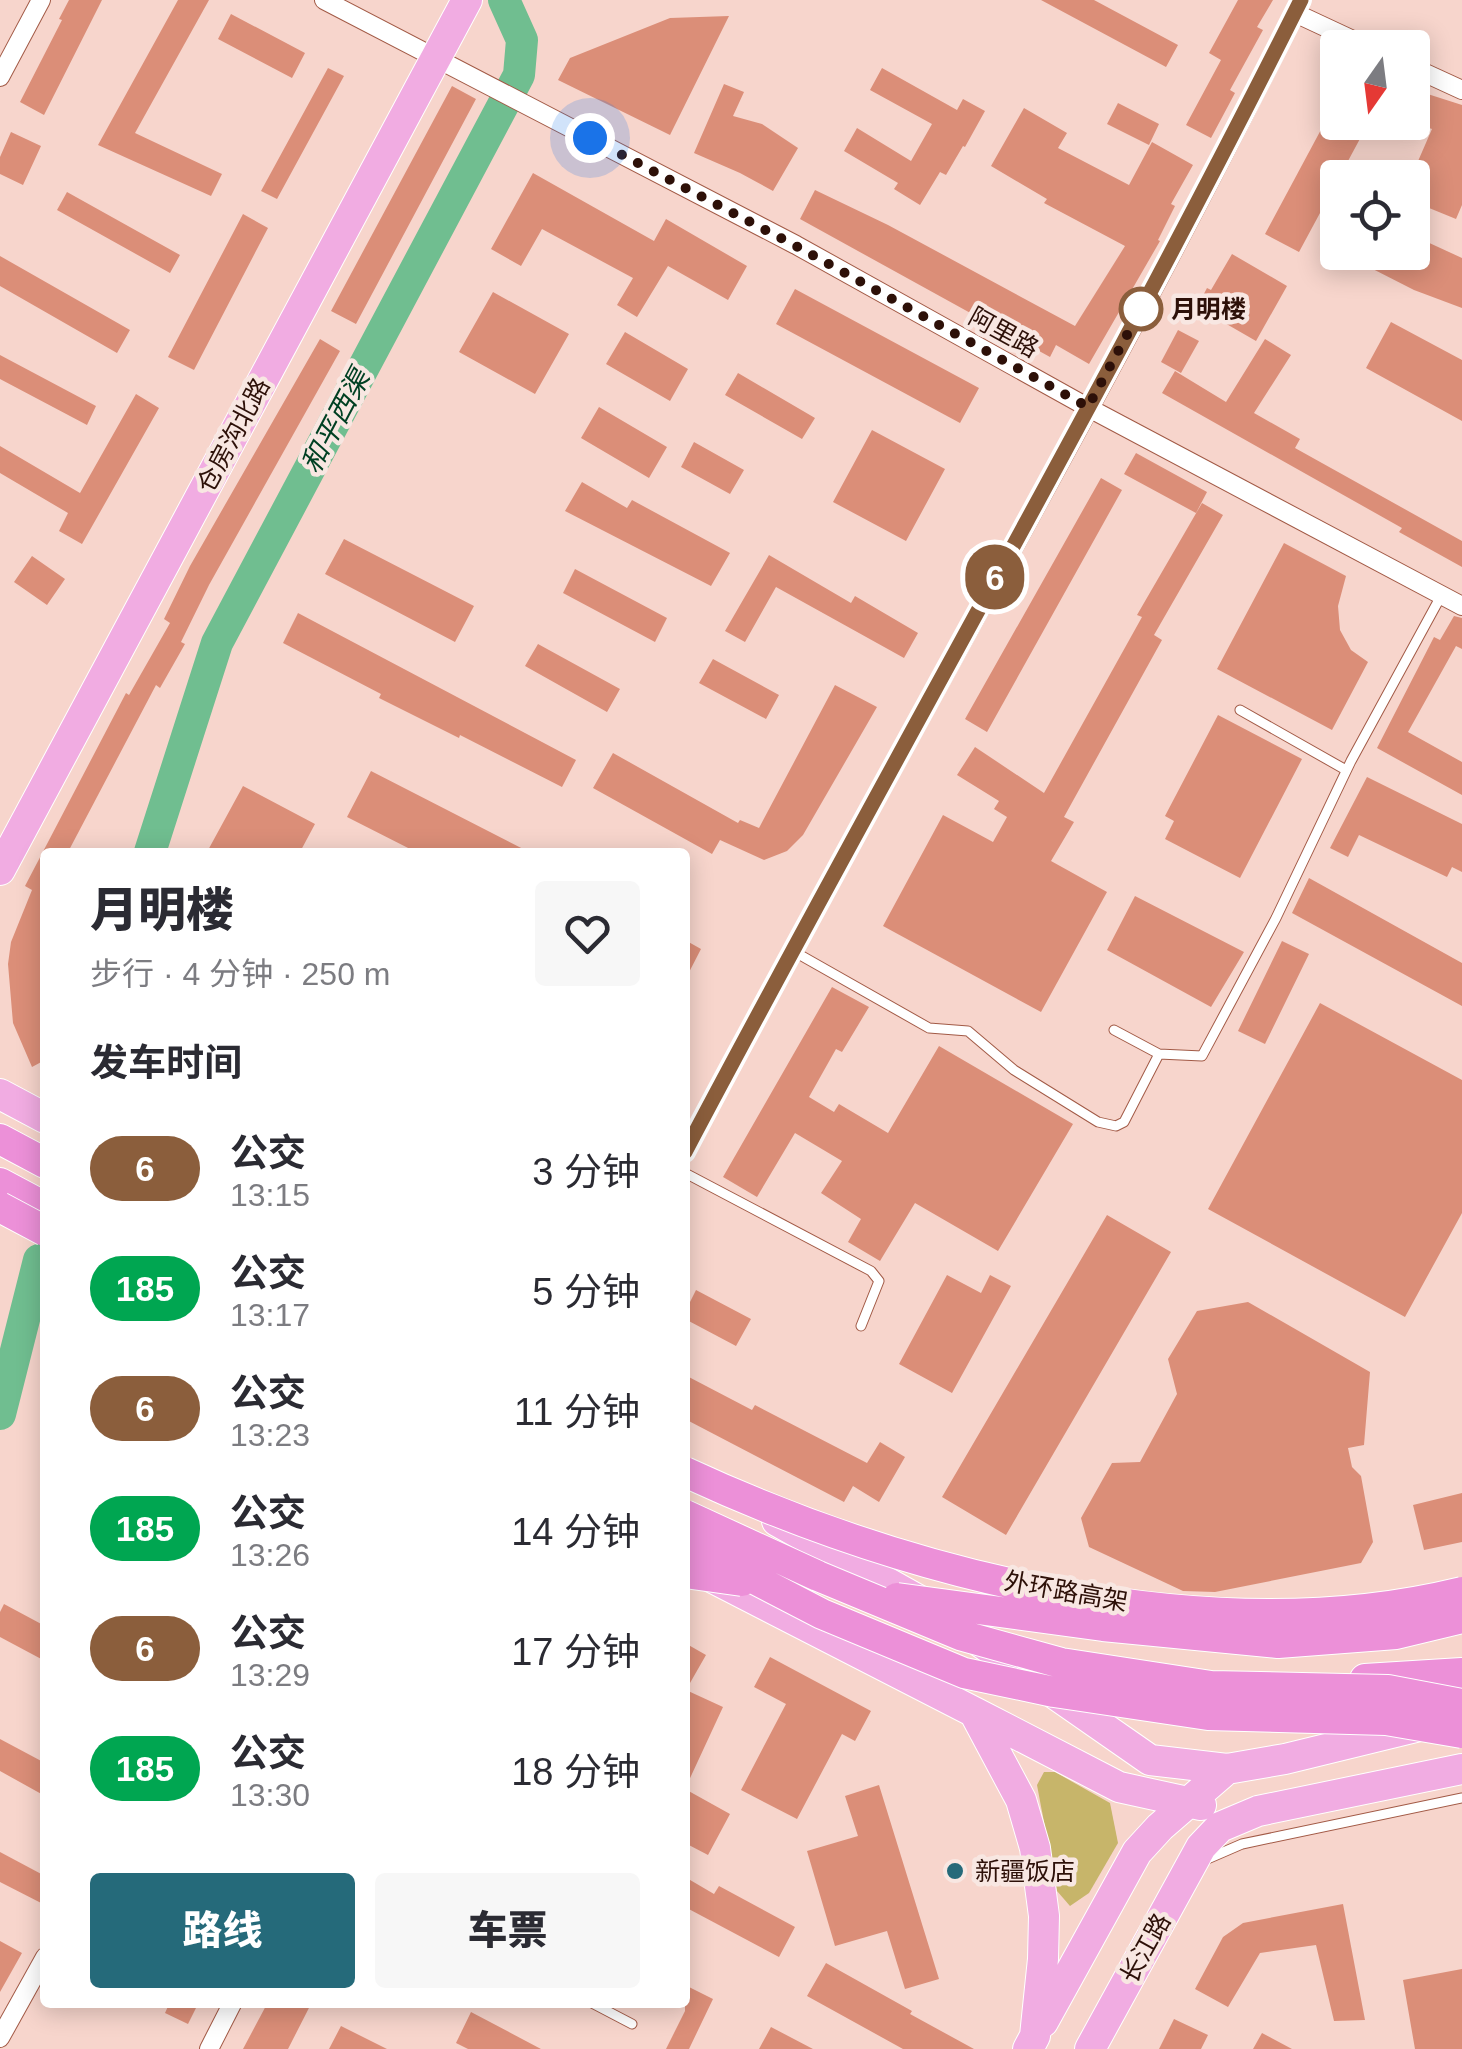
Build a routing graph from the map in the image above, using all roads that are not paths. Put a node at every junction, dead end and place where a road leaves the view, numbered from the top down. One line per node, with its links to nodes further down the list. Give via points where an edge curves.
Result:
1 (41, 0): 9 (street)
2 (324, 0): 7 (street, 阿里路)
3 (450, 0): 7 (main road, 仓房沟北路)
4 (467, 0): 7 (main road, 仓房沟北路)
5 (1298, 6): 6 (street); 11 (street)
6 (1339, 30)
7 (429, 56): 11 (street, 阿里路); 16 (main road, 仓房沟北路, via 178,497); 17 (main road, 仓房沟北路)
8 (1430, 75): 10 (street)
9 (0, 77)
10 (1462, 90)
11 (1088, 407): 12 (street, 阿里路); 18 (street)
12 (1442, 596): 13 (street, 阿里路); 15 (lane)
13 (1462, 606)
14 (1240, 710): 15 (lane)
15 (1346, 770): 20 (lane, via 1202,1056)
16 (0, 830)
17 (0, 870)
18 (791, 950): 20 (lane, via 929,1028 968,1032 1014,1070 1098,1122 1124,1122); 26 (street)
19 (1114, 1030): 20 (lane)
20 (1159, 1054)
21 (0, 1094): 22 (main road)
22 (40, 1115)
23 (0, 1120): 25 (highway)
24 (0, 1138): 27 (highway)
25 (40, 1141)
26 (690, 1142)
27 (40, 1160)
28 (690, 1176): 33 (lane, via 871,1272 878,1281)
29 (1, 1200): 30 (highway); 31 (main road); 32 (highway, bridge)
30 (40, 1206)
31 (40, 1219)
32 (40, 1227)
33 (861, 1326)
34 (690, 1473): 40 (highway, 外环路高架, bridge, via 867,1545 1026,1586 1128,1603 1288,1616)
35 (690, 1474): 48 (main road, via 912,1594)
36 (690, 1516): 43 (highway, bridge, via 960,1635 1061,1663)
37 (690, 1546): 47 (highway, bridge, via 822,1614 964,1673 1208,1715 1386,1720)
38 (690, 1566): 45 (main road)
39 (690, 1574): 41 (highway, 外环路高架, bridge, via 1278,1643 1396,1634)
40 (1462, 1592)
41 (1462, 1618)
42 (1462, 1673): 43 (highway, bridge)
43 (1210, 1686): 44 (highway, bridge, via 1388,1690)
44 (1462, 1704)
45 (974, 1712): 52 (main road, via 1119,1786); 60 (main road, via 1021,1800 1036,1848 1044,1959)
46 (1462, 1716): 49 (main road)
47 (1462, 1733)
48 (1150, 1760): 49 (main road); 52 (main road)
49 (1227, 1769): 52 (main road)
50 (1462, 1769): 53 (main road)
51 (1462, 1798): 54 (lane)
52 (1186, 1804): 53 (main road); 54 (main road); 60 (main road, via 1136,1852)
53 (1258, 1811): 54 (main road, via 1220,1827)
54 (1195, 1857): 62 (main road, 长江路)
55 (40, 1966): 59 (street)
56 (231, 2008): 61 (street)
57 (601, 2008): 58 (lane)
58 (632, 2024)
59 (0, 2038)
60 (1031, 2043)
61 (209, 2049)
62 (1090, 2049)

